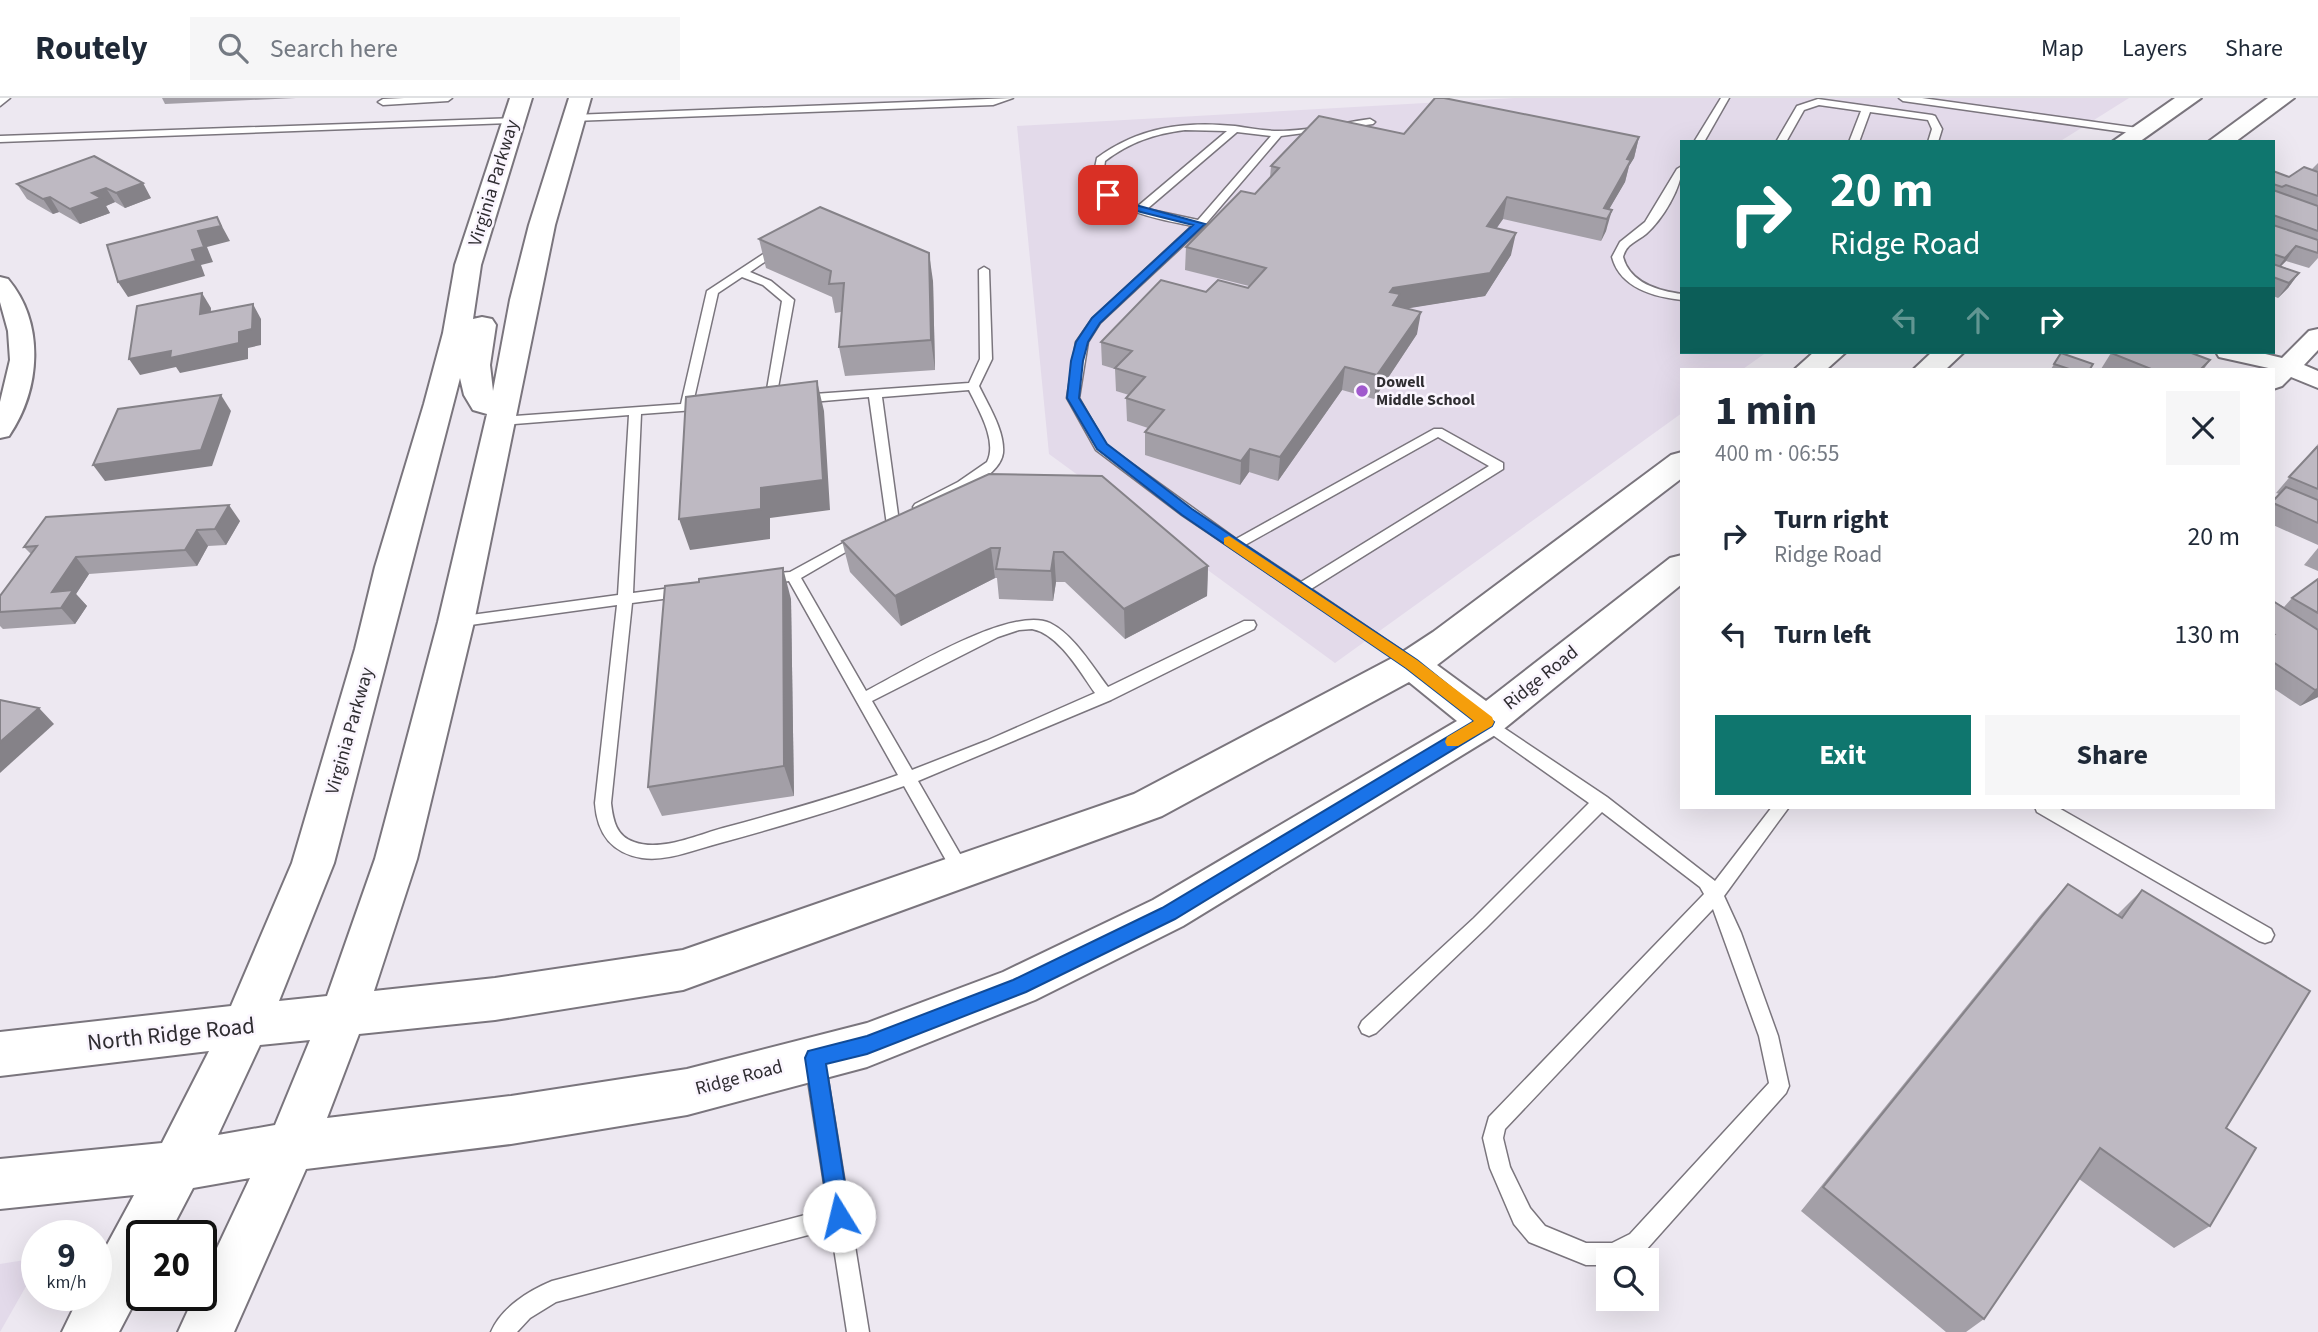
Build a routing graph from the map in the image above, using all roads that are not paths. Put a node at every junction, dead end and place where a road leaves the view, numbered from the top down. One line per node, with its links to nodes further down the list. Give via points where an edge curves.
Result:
1 (6, 98): 8 (lane)
2 (448, 98): 12 (lane)
3 (1009, 98): 9 (lane, via 993,102)
4 (1725, 98): 18 (lane)
5 (1903, 98): 16 (lane)
6 (2190, 98): 16 (main road)
7 (2283, 98): 23 (main road)
8 (0, 103)
9 (576, 108): 48 (main road, via 527,287)
10 (1867, 108): 19 (lane, via 1809,103 1800,108); 20 (lane); 21 (lane, via 1932,118 1937,129)
11 (517, 109): 12 (lane); 28 (main road, Virginia Parkway)
12 (377, 110): 17 (lane)
13 (1370, 122): 15 (lane)
14 (1235, 129): 15 (lane); 25 (lane); 25 (lane, via 1189,126 1148,132 1105,155 1097,167 1097,182 1114,200)
15 (1278, 134): 26 (lane)
16 (2130, 136): 22 (main road)
17 (0, 139)
18 (1700, 140)
19 (1782, 140)
20 (1855, 140)
21 (1934, 140)
22 (2153, 140)
23 (2223, 140)
24 (1680, 172): 32 (lane, via 1644,230 1618,251 1618,262 1628,278 1658,294)
25 (1140, 210): 26 (lane)
26 (1200, 224): 52 (lane, via 1096,321 1082,342 1073,398 1101,447)
27 (794, 239): 30 (lane)
28 (468, 265): 48 (main road, via 488,275 474,376 476,393 484,404); 73 (main road, Virginia Parkway, via 439,404 313,863)
29 (984, 270): 43 (lane, via 986,359)
30 (740, 272): 44 (lane, via 767,283 788,300 765,401); 46 (lane, via 713,291)
31 (0, 284): 49 (street, via 23,334 19,385)
32 (1680, 297)
33 (2318, 336): 41 (street)
34 (1829, 354): 38 (main road)
35 (1947, 354): 39 (main road)
36 (2233, 354): 40 (street)
37 (2265, 354): 41 (street)
38 (1809, 368)
39 (1929, 368)
40 (2266, 368)
41 (2280, 374): 42 (street)
42 (2318, 380)
43 (973, 386): 44 (lane); 51 (lane, via 991,426 996,456 989,470)
44 (875, 393): 51 (lane)
45 (723, 404): 46 (lane)
46 (686, 407): 47 (lane)
47 (635, 411): 48 (lane); 58 (lane)
48 (502, 414): 59 (main road)
49 (0, 430)
50 (1680, 464): 61 (main road)
51 (881, 528): 54 (lane)
52 (1236, 545): 57 (lane); 57 (lane, via 1438,432 1498,466)
53 (1680, 568): 64 (main road, Ridge Road)
54 (793, 576): 55 (lane); 63 (lane)
55 (754, 581)
56 (702, 588): 58 (lane)
57 (1301, 589): 61 (lane)
58 (625, 599): 59 (lane); 65 (lane, via 603,803 609,834 628,848 655,850 776,822)
59 (456, 622): 72 (main road, via 396,859)
60 (1249, 625): 62 (lane)
61 (1411, 664): 64 (main road); 69 (main road, via 1148,806)
62 (1106, 696): 63 (lane, via 1046,627 1032,624 993,633); 65 (lane)
63 (863, 699): 65 (lane)
64 (1486, 722): 66 (lane); 76 (main road, Ridge Road, via 1168,913 1019,986 867,1045)
65 (908, 779): 69 (lane)
66 (1601, 802): 70 (lane, via 1706,882); 74 (lane)
67 (1780, 809): 70 (lane)
68 (2046, 809): 71 (lane)
69 (962, 873): 72 (main road, via 683,971)
70 (1715, 895): 70 (lane, via 1778,1062 1779,1086 1637,1242 1613,1254 1586,1254 1536,1234 1522,1216 1500,1168 1493,1138 1496,1124)
71 (2265, 935)
72 (343, 1016): 73 (main road, North Ridge Road); 77 (main road)
73 (246, 1026): 75 (main road, North Ridge Road); 78 (main road, Virginia Parkway)
74 (1369, 1027)
75 (0, 1055)
76 (815, 1058): 77 (main road, Ridge Road, via 687,1092 511,1120); 80 (lane)
77 (291, 1147): 78 (main road); 82 (main road)
78 (177, 1166): 79 (main road); 81 (main road, Virginia Parkway)
79 (0, 1184)
80 (839, 1216): 83 (lane, via 552,1292 522,1310); 84 (lane)
81 (90, 1332)
82 (206, 1332)
83 (502, 1332)
84 (858, 1332)

